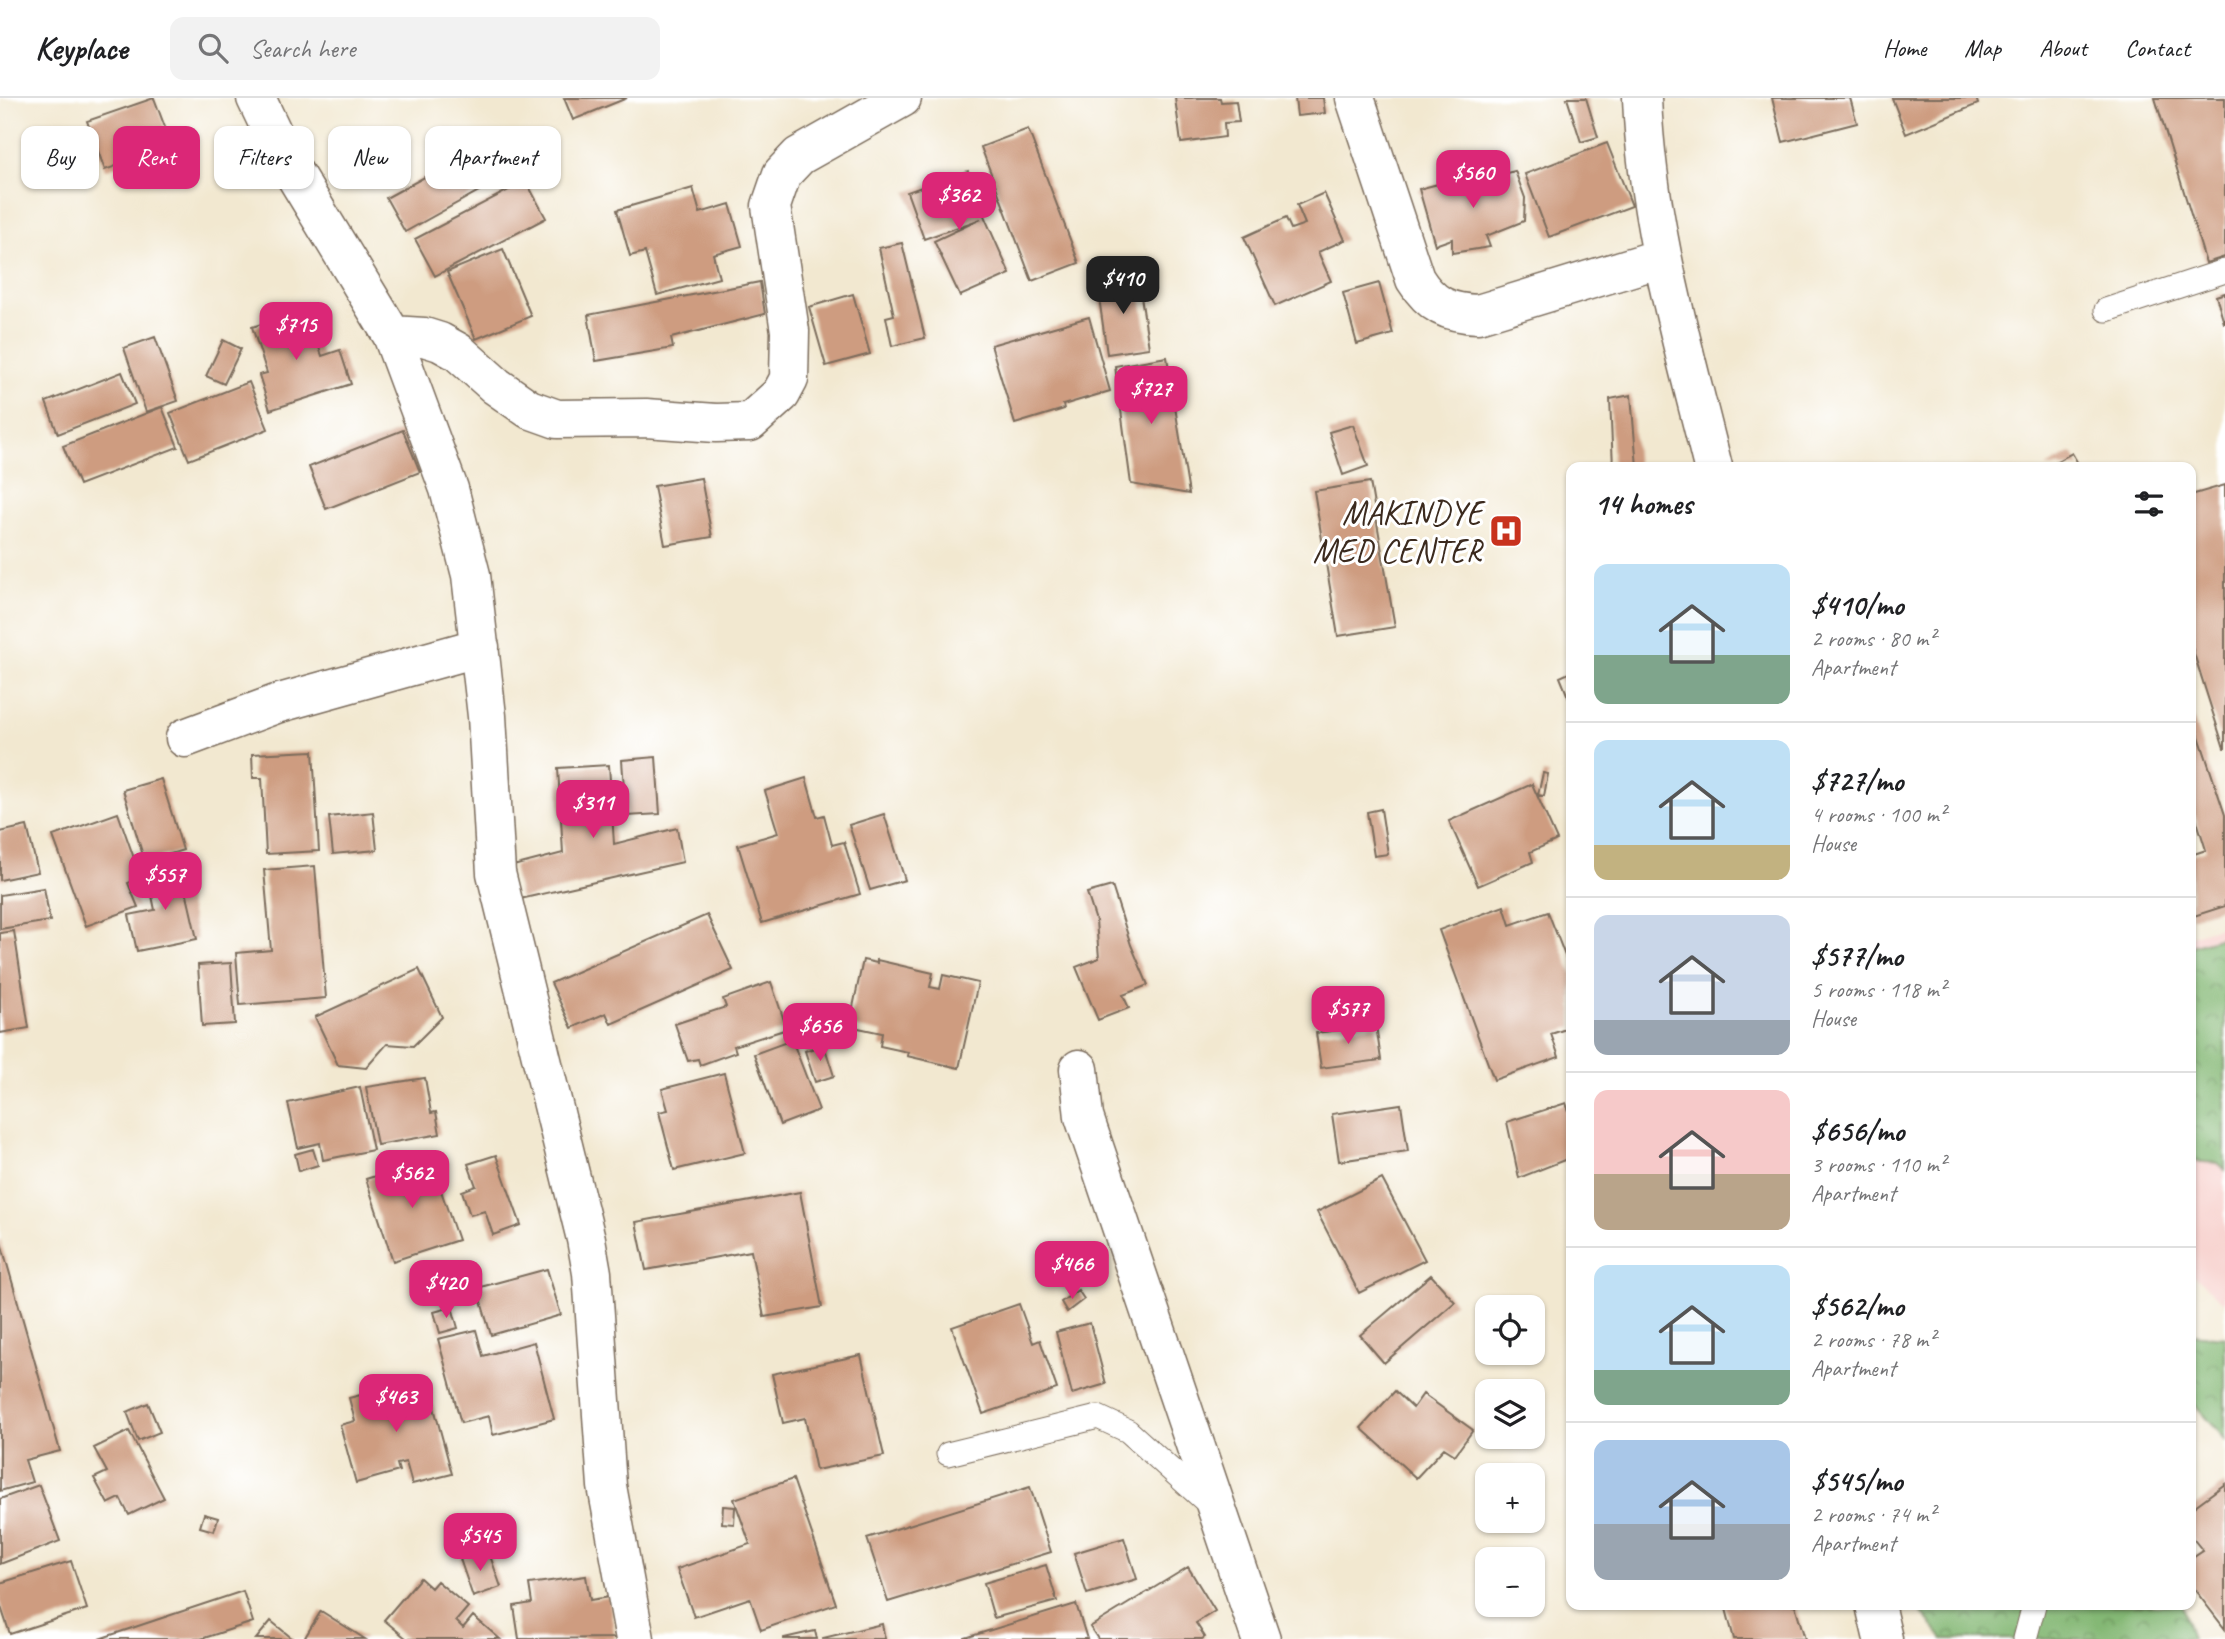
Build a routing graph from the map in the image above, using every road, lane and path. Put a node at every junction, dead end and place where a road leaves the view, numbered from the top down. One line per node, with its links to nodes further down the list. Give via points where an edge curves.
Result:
1 (256, 98): 8 (street, via 284,157)
2 (902, 98): 8 (street, via 799,156 782,174 771,206 790,331 789,380 781,394 750,422 557,419 529,409 440,342)
3 (1354, 98): 5 (street, via 1415,279 1425,296 1437,304 1459,314 1478,314)
4 (1642, 98): 5 (street)
5 (1661, 258): 9 (street)
6 (2225, 271): 7 (lane)
7 (2106, 310)
8 (392, 335): 10 (street, via 449,489 471,575)
9 (1712, 462)
10 (480, 647): 11 (street, via 276,704); 17 (street, via 496,873 586,1239 607,1486)
11 (186, 738)
12 (1079, 1069): 14 (street, via 1084,1117)
13 (948, 1454): 14 (lane, via 1098,1417 1128,1431)
14 (1218, 1513): 18 (street)
15 (1876, 1610): 19 (street)
16 (2033, 1610): 20 (lane)
17 (635, 1639)
18 (1261, 1639)
19 (1883, 1639)
20 (2025, 1639)

